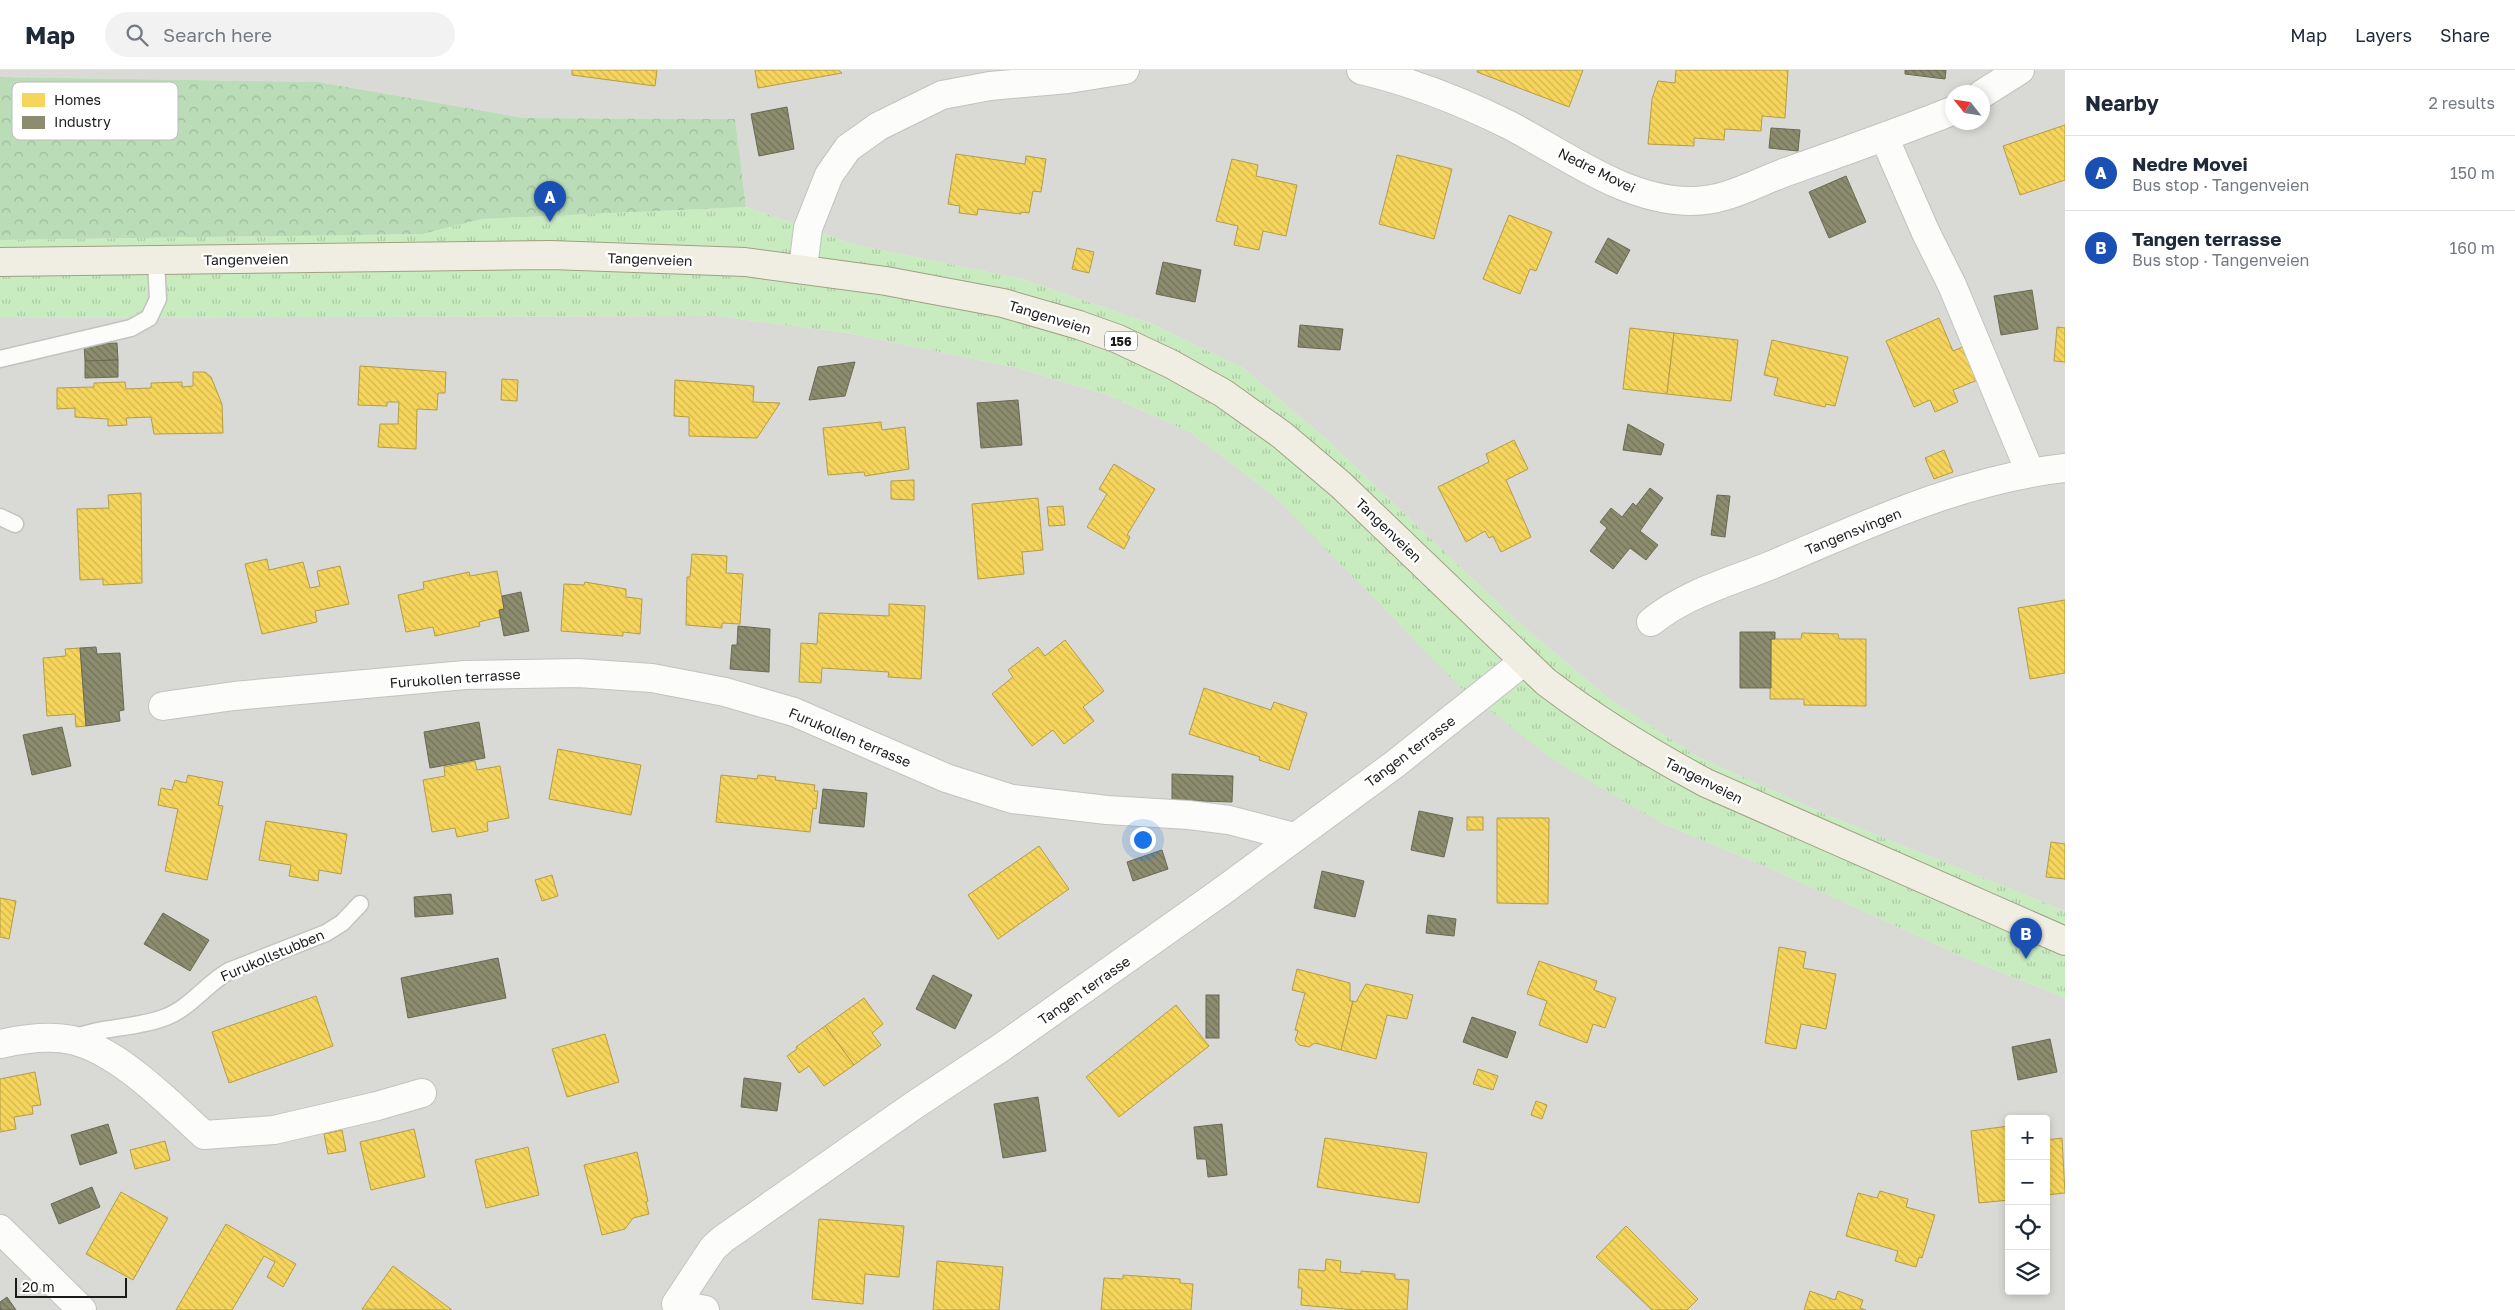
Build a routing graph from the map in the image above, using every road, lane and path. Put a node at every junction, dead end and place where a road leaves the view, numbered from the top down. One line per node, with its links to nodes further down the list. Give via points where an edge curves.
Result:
1 (1125, 70): 9 (street, via 942,95 879,126 848,148 829,175 808,228)
2 (1361, 70): 6 (street, Nedre Movei, via 1455,101 1628,188 1689,201 1720,198 1743,191 1783,173)
3 (2020, 70): 4 (street)
4 (1990, 89)
5 (1945, 114): 6 (street, Nedre Movei)
6 (1885, 139): 12 (street, via 1952,284)
7 (156, 261): 8 (main road, Tangenveien / 156); 9 (main road, Tangenveien / 156, via 552,255 745,262); 10 (lane, via 158,299 149,318 131,328)
8 (0, 262)
9 (803, 268): 16 (main road, Tangenveien / 156, via 1002,303 1118,339 1171,364 1223,393 1282,435 1342,485)
10 (0, 359)
11 (2065, 468): 12 (street, Tangensvingen)
12 (2030, 472): 15 (street, Tangensvingen, via 1955,492 1859,527 1680,602)
13 (0, 517): 14 (lane)
14 (15, 524)
15 (1651, 622)
16 (1523, 662): 18 (street, Tangen terrasse, via 1395,764); 20 (main road, Tangenveien / 156, via 1578,706 1650,753 1706,783)
17 (163, 706): 18 (street, Furukollen terrasse, via 234,696 465,675 578,674 652,678 725,692 794,712 946,778 1012,800 1229,820)
18 (1294, 837): 26 (street, Tangen terrasse, via 1002,1047 723,1240 714,1248 676,1304)
19 (360, 904): 21 (lane, Furukollstubben, via 342,923 326,933 214,979 168,1017)
20 (2065, 941)
21 (70, 1040): 22 (street, Furukollstubben, via 23,1038); 23 (street, Furukollstubben, via 90,1046 134,1073 204,1135 274,1130)
22 (0, 1044)
23 (422, 1092)
24 (0, 1228): 25 (street)
25 (82, 1310)
26 (705, 1310)

